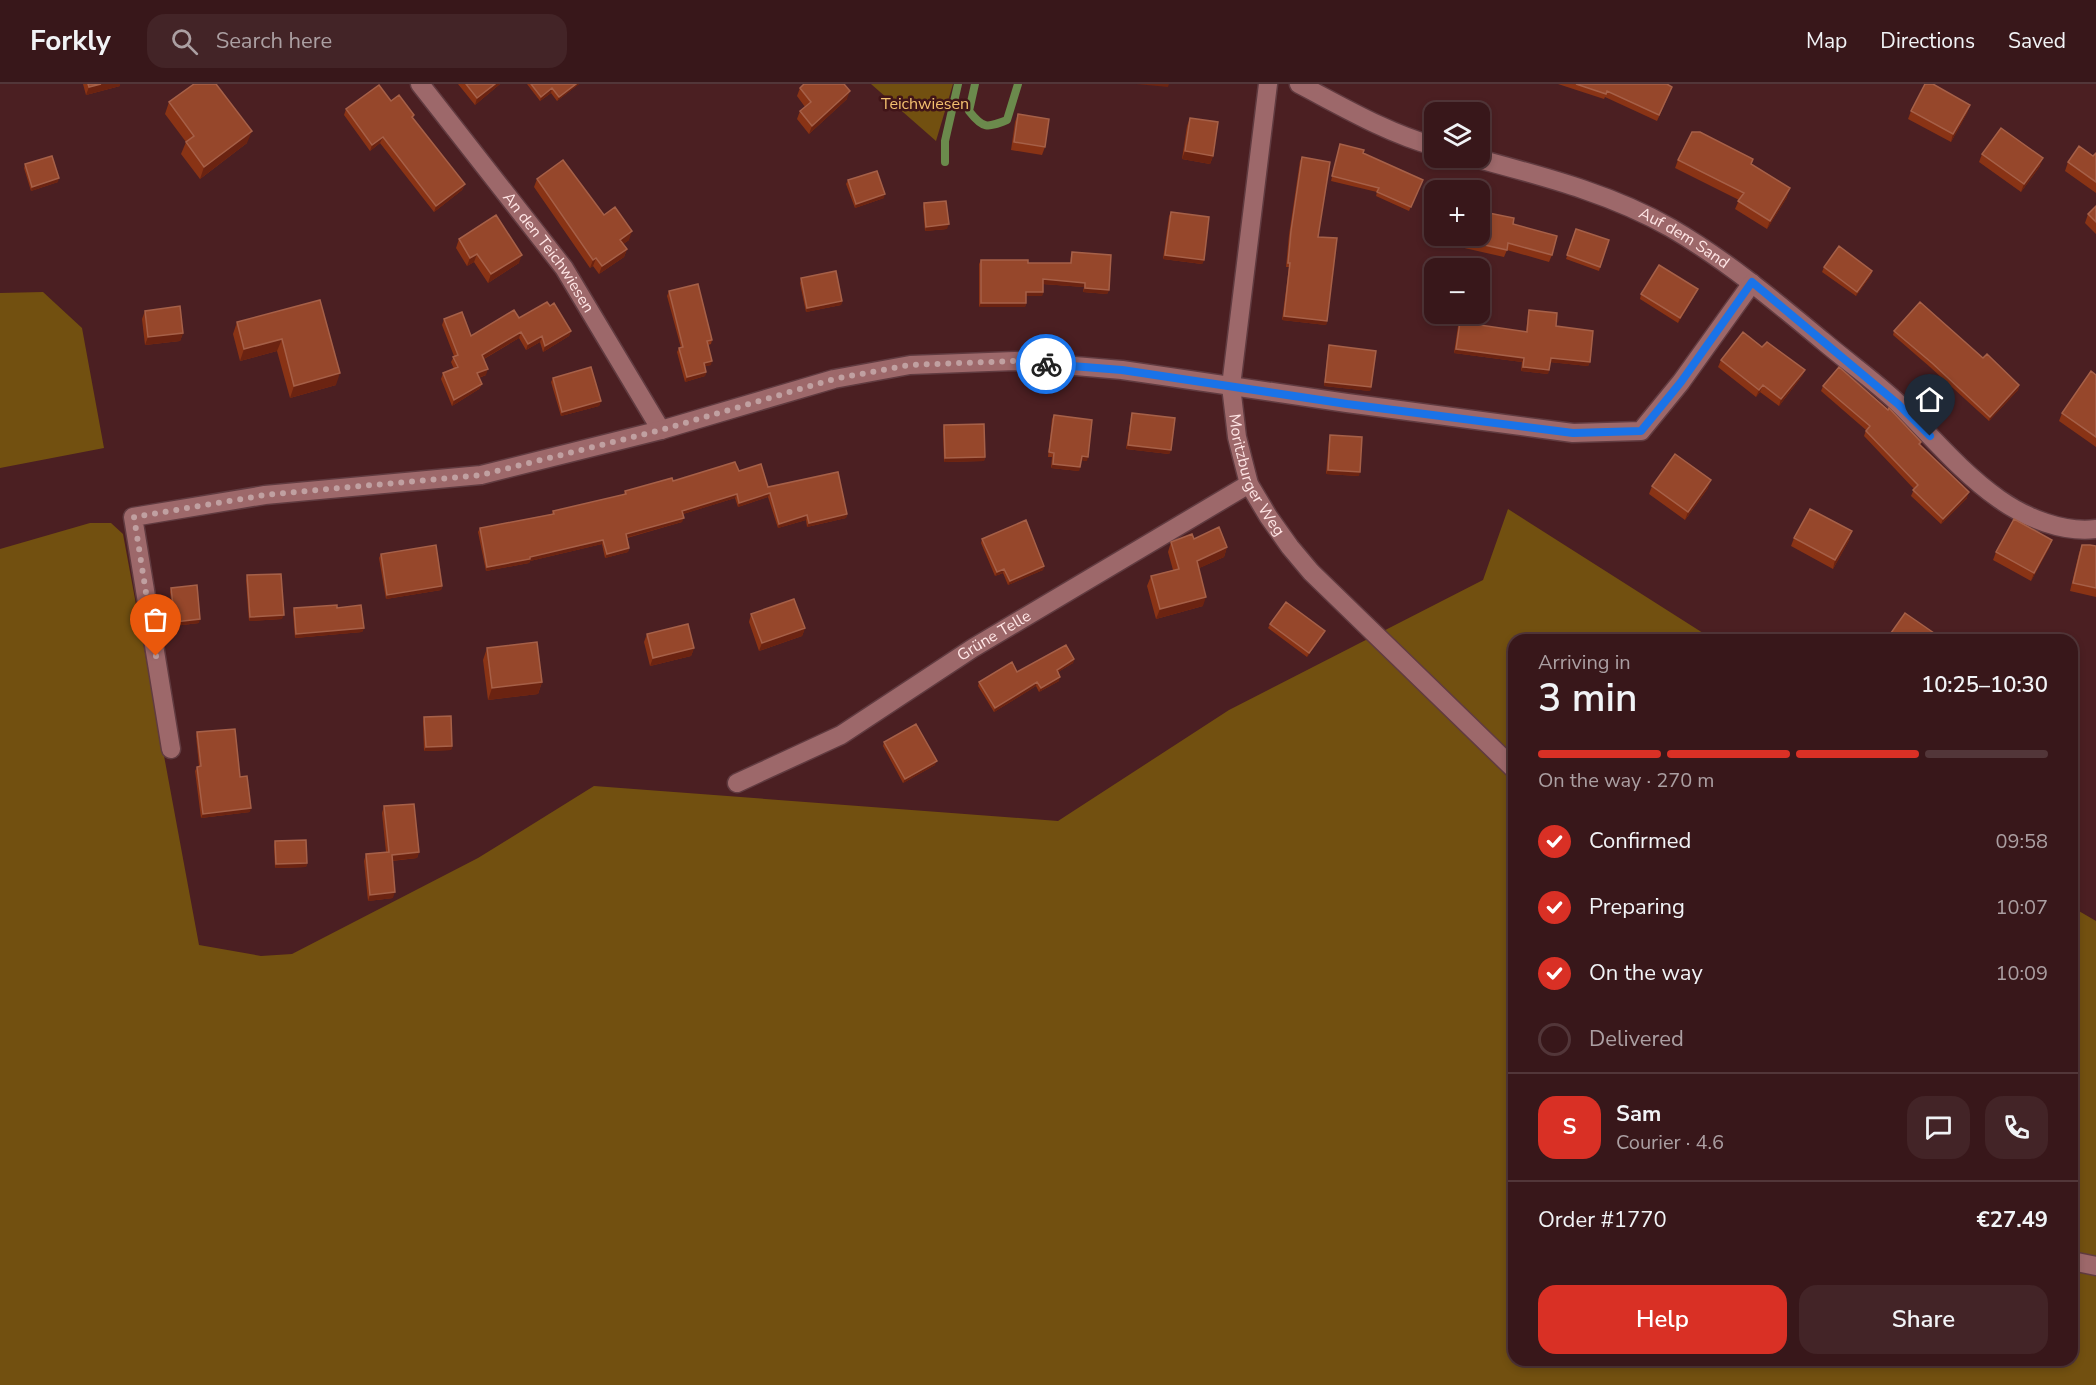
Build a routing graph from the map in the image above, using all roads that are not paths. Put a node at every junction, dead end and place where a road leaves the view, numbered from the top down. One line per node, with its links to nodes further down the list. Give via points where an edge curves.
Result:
1 (420, 84): 8 (street, An den Teichwiesen, via 564,268)
2 (1268, 84): 7 (street, Moritzburger Weg)
3 (1299, 84): 4 (street)
4 (1424, 143)
5 (1490, 162): 6 (street, Auf dem Sand, via 1623,204 1671,228)
6 (1752, 282): 7 (street, via 1641,431 1573,433); 10 (street, Auf dem Sand, via 1898,404 1999,500 2039,521 2080,531)
7 (1231, 386): 8 (street, via 1122,370 1015,361 909,365 834,379); 9 (street, Moritzburger Weg, via 1237,437)
8 (661, 430): 11 (street, via 481,475 265,495 134,517)
9 (1249, 484): 12 (street, Moritzburger Weg, via 1311,572); 13 (street, Grüne Telle, via 973,648 841,735)
10 (2096, 529)
11 (171, 749)
12 (1508, 764)
13 (737, 783)
14 (2078, 1262): 15 (street)
15 (2096, 1266)

